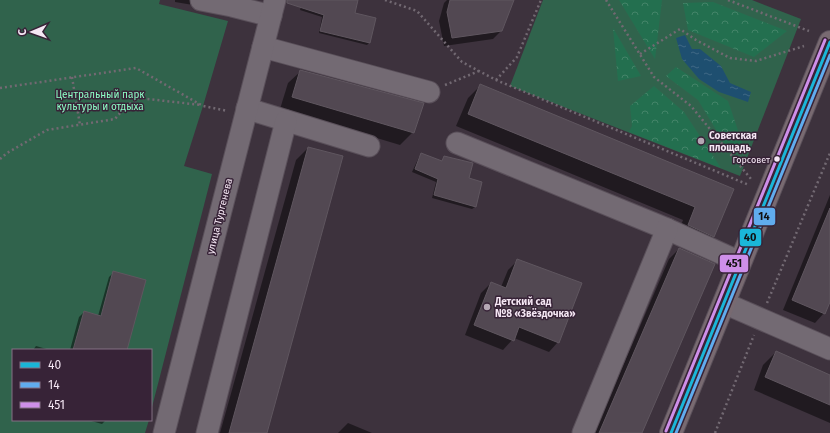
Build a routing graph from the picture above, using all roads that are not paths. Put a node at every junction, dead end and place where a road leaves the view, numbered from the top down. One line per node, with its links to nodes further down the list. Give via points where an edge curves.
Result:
1 (201, 0): 2 (street, via 232,6)
2 (273, 8): 4 (street, улица Тургенева)
3 (830, 42): 11 (main road)
4 (263, 47): 5 (street); 6 (street, улица Тургенева)
5 (430, 92)
6 (240, 110): 7 (street); 14 (street, улица Тургенева)
7 (286, 121): 9 (street); 15 (street)
8 (457, 143): 10 (street)
9 (369, 146)
10 (667, 229): 11 (street); 16 (street)
11 (740, 262): 12 (main road)
12 (724, 303): 13 (street); 17 (main road)
13 (830, 349)
14 (164, 433)
15 (207, 433)
16 (583, 433)
17 (671, 433)

